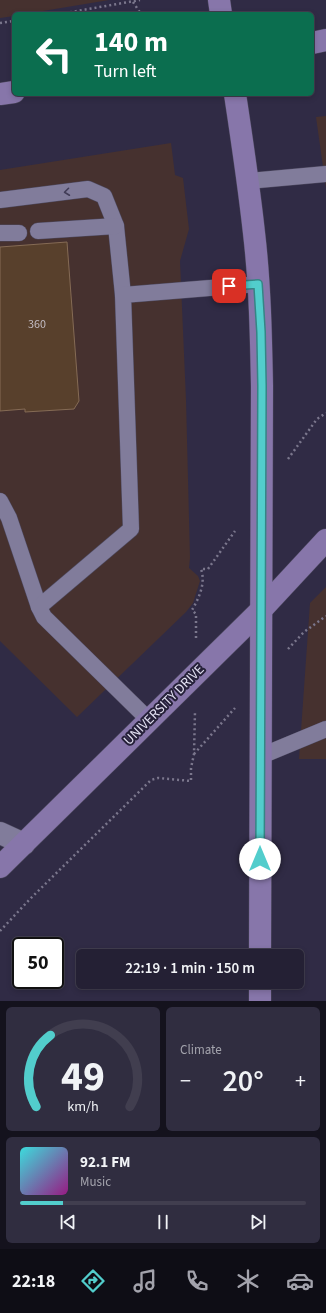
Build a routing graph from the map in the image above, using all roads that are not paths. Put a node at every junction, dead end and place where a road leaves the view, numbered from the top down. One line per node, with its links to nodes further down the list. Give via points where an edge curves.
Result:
1 (219, 0): 2 (main road)
2 (221, 12)
3 (326, 40): 4 (main road)
4 (314, 43)
5 (12, 92): 6 (main road)
6 (0, 94)
7 (235, 96): 9 (main road)
8 (326, 174): 9 (lane)
9 (248, 181): 15 (main road)
10 (0, 200): 11 (lane, one-way to 10, via 104,196 88,189)
11 (116, 226): 12 (lane); 16 (lane)
12 (38, 231)
13 (19, 233): 14 (lane)
14 (0, 234)
15 (258, 284): 16 (lane); 20 (main road, via 262,386)
16 (123, 295): 19 (lane, via 131,529)
17 (0, 501): 19 (lane)
18 (326, 540): 20 (main road, UNIVERSITY DRIVE)
19 (40, 607): 21 (lane, via 44,617)
20 (262, 609): 21 (main road, UNIVERSITY DRIVE); 23 (main road)
21 (149, 720): 25 (main road, UNIVERSITY DRIVE)
22 (326, 729): 23 (lane)
23 (261, 756): 27 (main road)
24 (0, 834): 25 (street)
25 (24, 844): 26 (main road, UNIVERSITY DRIVE)
26 (0, 867)
27 (260, 949)
28 (260, 989): 29 (main road)
29 (260, 1001)

